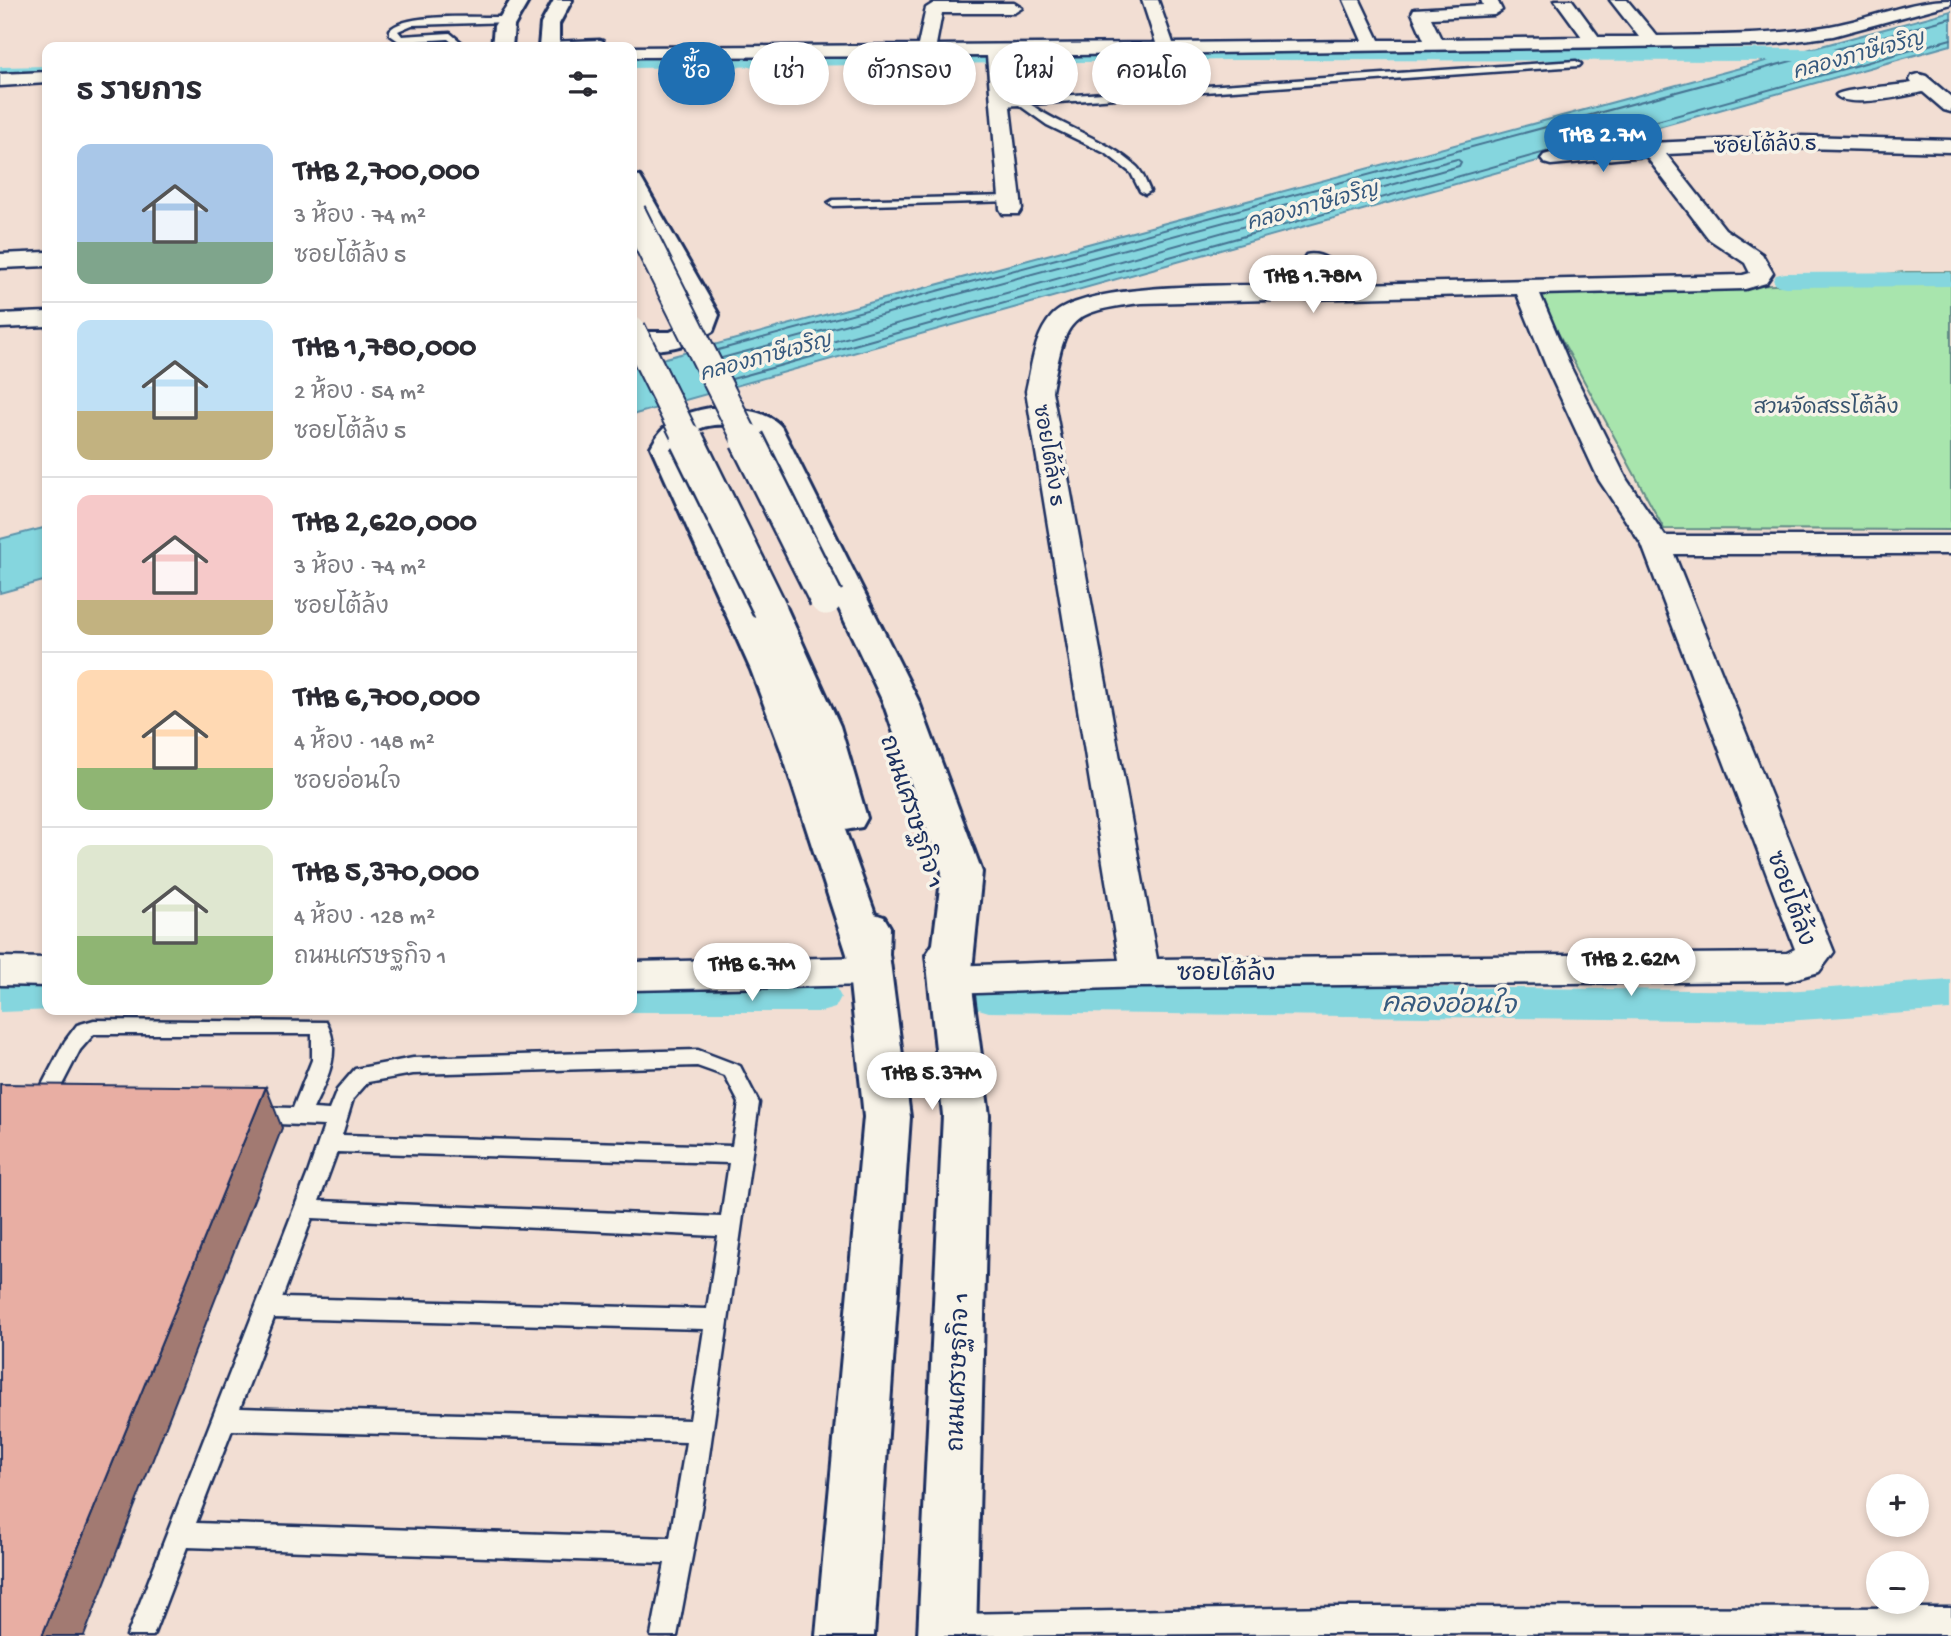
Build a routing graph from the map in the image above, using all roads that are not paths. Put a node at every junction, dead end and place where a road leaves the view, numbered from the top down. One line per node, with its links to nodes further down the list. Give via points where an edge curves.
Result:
1 (520, 0): 10 (main road)
2 (563, 0): 16 (main road, via 551,24)
3 (1150, 0): 18 (street)
4 (1352, 0): 21 (street)
5 (1489, 0): 20 (street, via 1494,10 1420,13)
6 (1563, 0): 19 (street)
7 (1618, 0): 13 (street)
8 (1947, 0): 13 (street, via 1801,37)
9 (1014, 8): 17 (street, via 934,8)
10 (508, 20): 11 (lane); 15 (main road)
11 (454, 21): 12 (lane); 12 (lane, via 405,23 394,30 400,39)
12 (450, 36): 14 (lane)
13 (1652, 41): 19 (street)
14 (457, 42)
15 (503, 42)
16 (549, 42)
17 (928, 42)
18 (1164, 42)
19 (1594, 42): 20 (street)
20 (1434, 45): 21 (street)
21 (1373, 46): 22 (street)
22 (1211, 48)
23 (843, 51): 24 (street)
24 (637, 52)
25 (1576, 64): 31 (lane)
26 (0, 68): 27 (street)
27 (42, 68)
28 (42, 78): 29 (street)
29 (0, 80)
30 (1845, 95): 34 (street, via 1885,94 1922,83)
31 (1078, 97)
32 (1011, 105): 41 (street)
33 (1016, 105): 39 (lane, via 1111,152 1135,171)
34 (1951, 106)
35 (1951, 146): 36 (street, ซอยโต้ล้ง 5, via 1802,142)
36 (1651, 149): 37 (street); 46 (street, ซอยโต้ล้ง 5, via 1717,234 1754,259 1762,273 1758,278 1726,284)
37 (1551, 159)
38 (637, 191): 51 (main road, via 706,315 704,325 683,337)
39 (1145, 191)
40 (833, 203): 41 (lane)
41 (1010, 204)
42 (637, 222): 59 (main road, ถนนเศรษฐกิจ 1, bridge, via 883,716 938,878)
43 (42, 259): 45 (street)
44 (1314, 260): 47 (street)
45 (0, 261)
46 (1526, 288): 47 (street, ซอยโต้ล้ง 5); 52 (street, via 1613,480)
47 (1352, 291): 57 (street, ซอยโต้ล้ง 5, via 1115,299 1070,313 1058,324 1051,344 1039,391)
48 (42, 319): 49 (street)
49 (0, 321)
50 (637, 339): 54 (main road, bridge, via 771,608 822,726 870,886)
51 (637, 340)
52 (1656, 545): 53 (street); 57 (street, ซอยโต้ล้ง, via 1815,952 1805,962 1787,967)
53 (1951, 545)
54 (870, 962): 58 (street); 59 (main road, via 768,670 666,447 670,436 694,421 741,417 768,428 901,702 962,872); 78 (main road, via 887,1117)
55 (0, 971): 56 (street)
56 (42, 972)
57 (1140, 973): 59 (street, ซอยโต้ล้ง)
58 (637, 976)
59 (950, 980): 75 (main road, ถนนเศรษฐกิจ 1, via 966,1115)
60 (68, 1108): 62 (lane, via 34,1107 84,1030 319,1027 324,1036 324,1058)
61 (232, 1114): 62 (lane)
62 (300, 1116): 63 (lane)
63 (336, 1118): 64 (lane); 65 (lane, via 344,1096 362,1075 413,1066 698,1058 733,1071 749,1103)
64 (329, 1143): 65 (lane); 66 (lane)
65 (741, 1155): 67 (lane)
66 (305, 1209): 67 (lane); 68 (lane)
67 (731, 1227): 69 (lane)
68 (267, 1308): 69 (lane); 70 (lane)
69 (717, 1319): 71 (lane)
70 (224, 1419): 71 (lane); 72 (lane)
71 (701, 1431): 73 (lane)
72 (179, 1535): 73 (lane); 76 (lane)
73 (681, 1551): 77 (lane)
74 (1951, 1621): 75 (lane, via 1335,1620)
75 (947, 1632)
76 (140, 1636)
77 (664, 1636)
78 (845, 1636)

